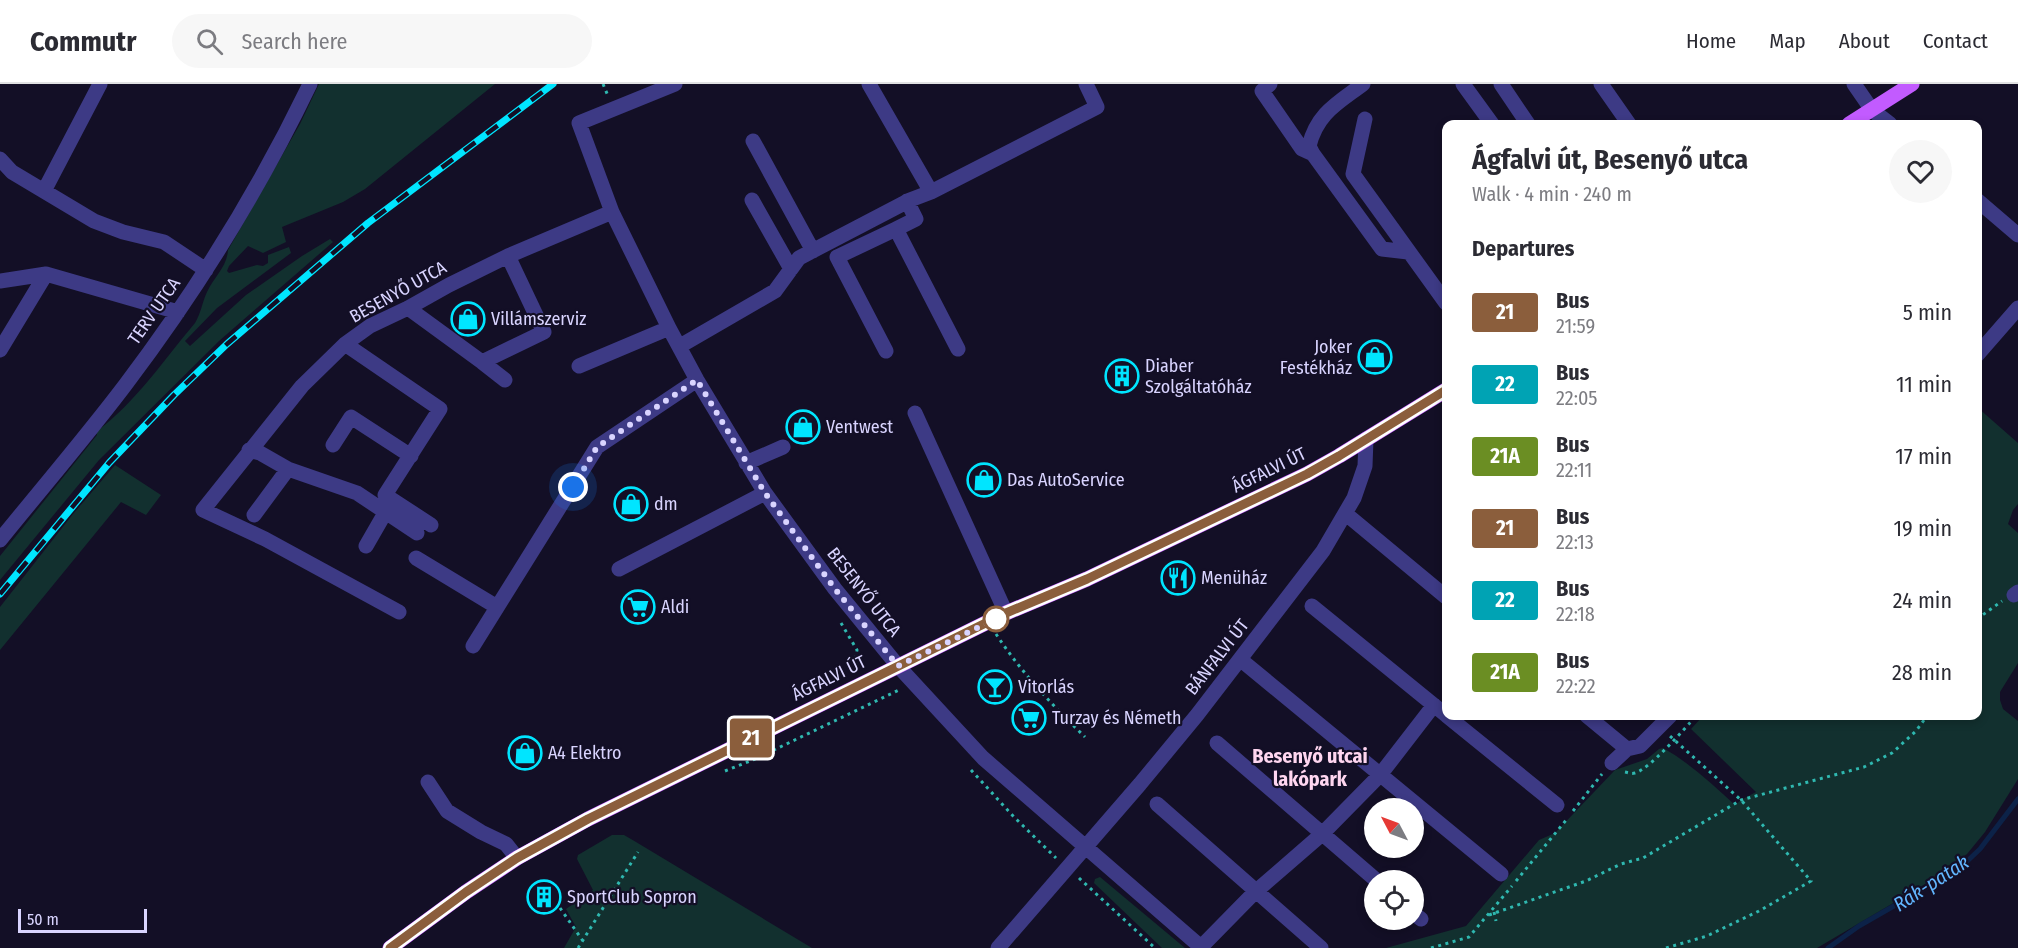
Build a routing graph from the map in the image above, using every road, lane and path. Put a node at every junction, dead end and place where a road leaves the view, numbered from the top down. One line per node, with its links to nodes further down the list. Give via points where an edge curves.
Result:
1 (99, 84): 23 (street)
2 (310, 84): 35 (street, TERV UTCA, via 251,197)
3 (675, 84): 28 (street, BESENYŐ UTCA, via 579,123)
4 (869, 84): 24 (street)
5 (1086, 84): 24 (street, via 1097,107)
6 (1270, 84): 21 (street, via 1262,91 1302,149)
7 (1363, 84): 21 (street, via 1325,113 1316,125 1309,146)
8 (1463, 84): 15 (street)
9 (1501, 84): 16 (street)
10 (1600, 84): 17 (street)
11 (1854, 84): 13 (street)
12 (1912, 84): 13 (main road)
13 (1872, 110): 18 (main road); 19 (street)
14 (1365, 119): 32 (street, via 1353,174)
15 (1489, 120)
16 (1525, 120)
17 (1626, 120)
18 (1856, 120)
19 (1885, 120)
20 (753, 141): 31 (street)
21 (1313, 154): 32 (street, via 1382,249)
22 (0, 159): 23 (street, via 12,172)
23 (44, 191): 35 (street, via 110,228 164,242)
24 (931, 192): 26 (street)
25 (752, 200): 34 (street)
26 (908, 200): 29 (street, via 916,219); 31 (street)
27 (1982, 204): 30 (street)
28 (612, 213): 33 (street, BESENYŐ UTCA); 42 (street, BESENYŐ UTCA)
29 (896, 229): 47 (street); 48 (street, via 837,257)
30 (2018, 235)
31 (813, 251): 34 (street, via 799,258)
32 (1408, 252): 38 (street)
33 (508, 256): 39 (street, BESENYŐ UTCA); 49 (street, via 544,332)
34 (791, 269): 44 (street, via 775,291)
35 (206, 270): 41 (street, TERV UTCA)
36 (46, 274): 37 (street); 41 (street); 46 (street)
37 (0, 280)
38 (1442, 292)
39 (408, 308): 43 (street, BESENYŐ UTCA, via 370,326); 49 (street)
40 (2018, 308): 45 (street)
41 (178, 312): 68 (street, TERV UTCA, via 125,385)
42 (669, 327): 44 (street, BESENYŐ UTCA); 50 (street)
43 (345, 344): 58 (street, BESENYŐ UTCA, via 302,386); 59 (street, via 440,409)
44 (680, 346): 52 (street, BESENYŐ UTCA)
45 (1982, 349)
46 (0, 350)
47 (958, 350)
48 (886, 351)
49 (482, 362): 51 (street)
50 (579, 366)
51 (505, 380)
52 (697, 380): 60 (street, BESENYŐ UTCA); 75 (street, via 597,447)
53 (1442, 392): 55 (main road)
54 (915, 413): 77 (street)
55 (1366, 439): 64 (street, BÁNFALVI ÚT, via 1361,482); 77 (main road, ÁGFALVI ÚT, via 1307,474 1087,579)
56 (333, 445): 59 (street, via 351,417)
57 (783, 447): 60 (street)
58 (245, 455): 61 (street, via 260,453); 76 (street, BESENYŐ UTCA, via 203,510)
59 (411, 456): 66 (street, via 385,495)
60 (746, 463): 62 (street, BESENYŐ UTCA)
61 (288, 469): 63 (street, via 357,494); 65 (street)
62 (765, 493): 71 (street); 82 (street, BESENYŐ UTCA, via 835,589)
63 (385, 513): 67 (street); 69 (street)
64 (1346, 514): 72 (street); 81 (street, BÁNFALVI ÚT)
65 (254, 515)
66 (431, 525)
67 (417, 533)
68 (0, 540)
69 (366, 546)
70 (417, 558): 75 (street)
71 (619, 569)
72 (1442, 594)
73 (2016, 594): 78 (path)
74 (1312, 606): 84 (street)
75 (498, 607): 80 (street)
76 (399, 612)
77 (1006, 613): 79 (main road, ÁGFALVI ÚT)
78 (1982, 615)
79 (988, 622): 82 (main road, ÁGFALVI ÚT); 90 (path, via 1050,704)
80 (473, 646)
81 (1241, 660): 96 (street); 102 (street, BÁNFALVI ÚT)
82 (898, 666): 102 (street, BESENYŐ UTCA, via 983,758); 104 (main road, ÁGFALVI ÚT)
83 (904, 695): 95 (path, via 900,690)
84 (1442, 712): 96 (street)
85 (1452, 720): 100 (street)
86 (1592, 720): 92 (street)
87 (1666, 720): 89 (street)
88 (1924, 720): 98 (path, via 1892,753 1864,767)
89 (1659, 728): 92 (street, via 1640,746); 98 (path)
90 (1085, 737)
91 (1217, 743): 101 (street)
92 (1622, 745): 93 (street)
93 (1612, 763): 111 (path)
94 (970, 770): 105 (path)
95 (723, 772)
96 (1380, 775): 101 (street); 107 (street)
97 (428, 782): 104 (street, via 447,811 506,844)
98 (1741, 800): 110 (path, via 1643,858); 121 (path, via 1811,880 1707,936)
99 (1157, 804): 108 (street)
100 (1557, 805)
101 (1322, 834): 106 (street); 108 (street)
102 (1085, 848): 105 (street, BÁNFALVI ÚT); 118 (street, BESENYŐ UTCA)
103 (638, 852): 113 (path)
104 (517, 858): 114 (main road, ÁGFALVI ÚT)
105 (1066, 867): 116 (street, BÁNFALVI ÚT); 117 (path)
106 (1364, 870)
107 (1501, 874)
108 (1257, 891): 118 (street); 119 (street)
109 (560, 908): 113 (path)
110 (1494, 912): 111 (path); 112 (path)
111 (1489, 915): 120 (path, via 1465,939)
112 (1496, 921)
113 (582, 941): 115 (path)
114 (390, 948)
115 (578, 948)
116 (998, 948)
117 (1155, 948)
118 (1202, 948)
119 (1321, 948)
120 (1431, 948)
121 (1666, 948)

